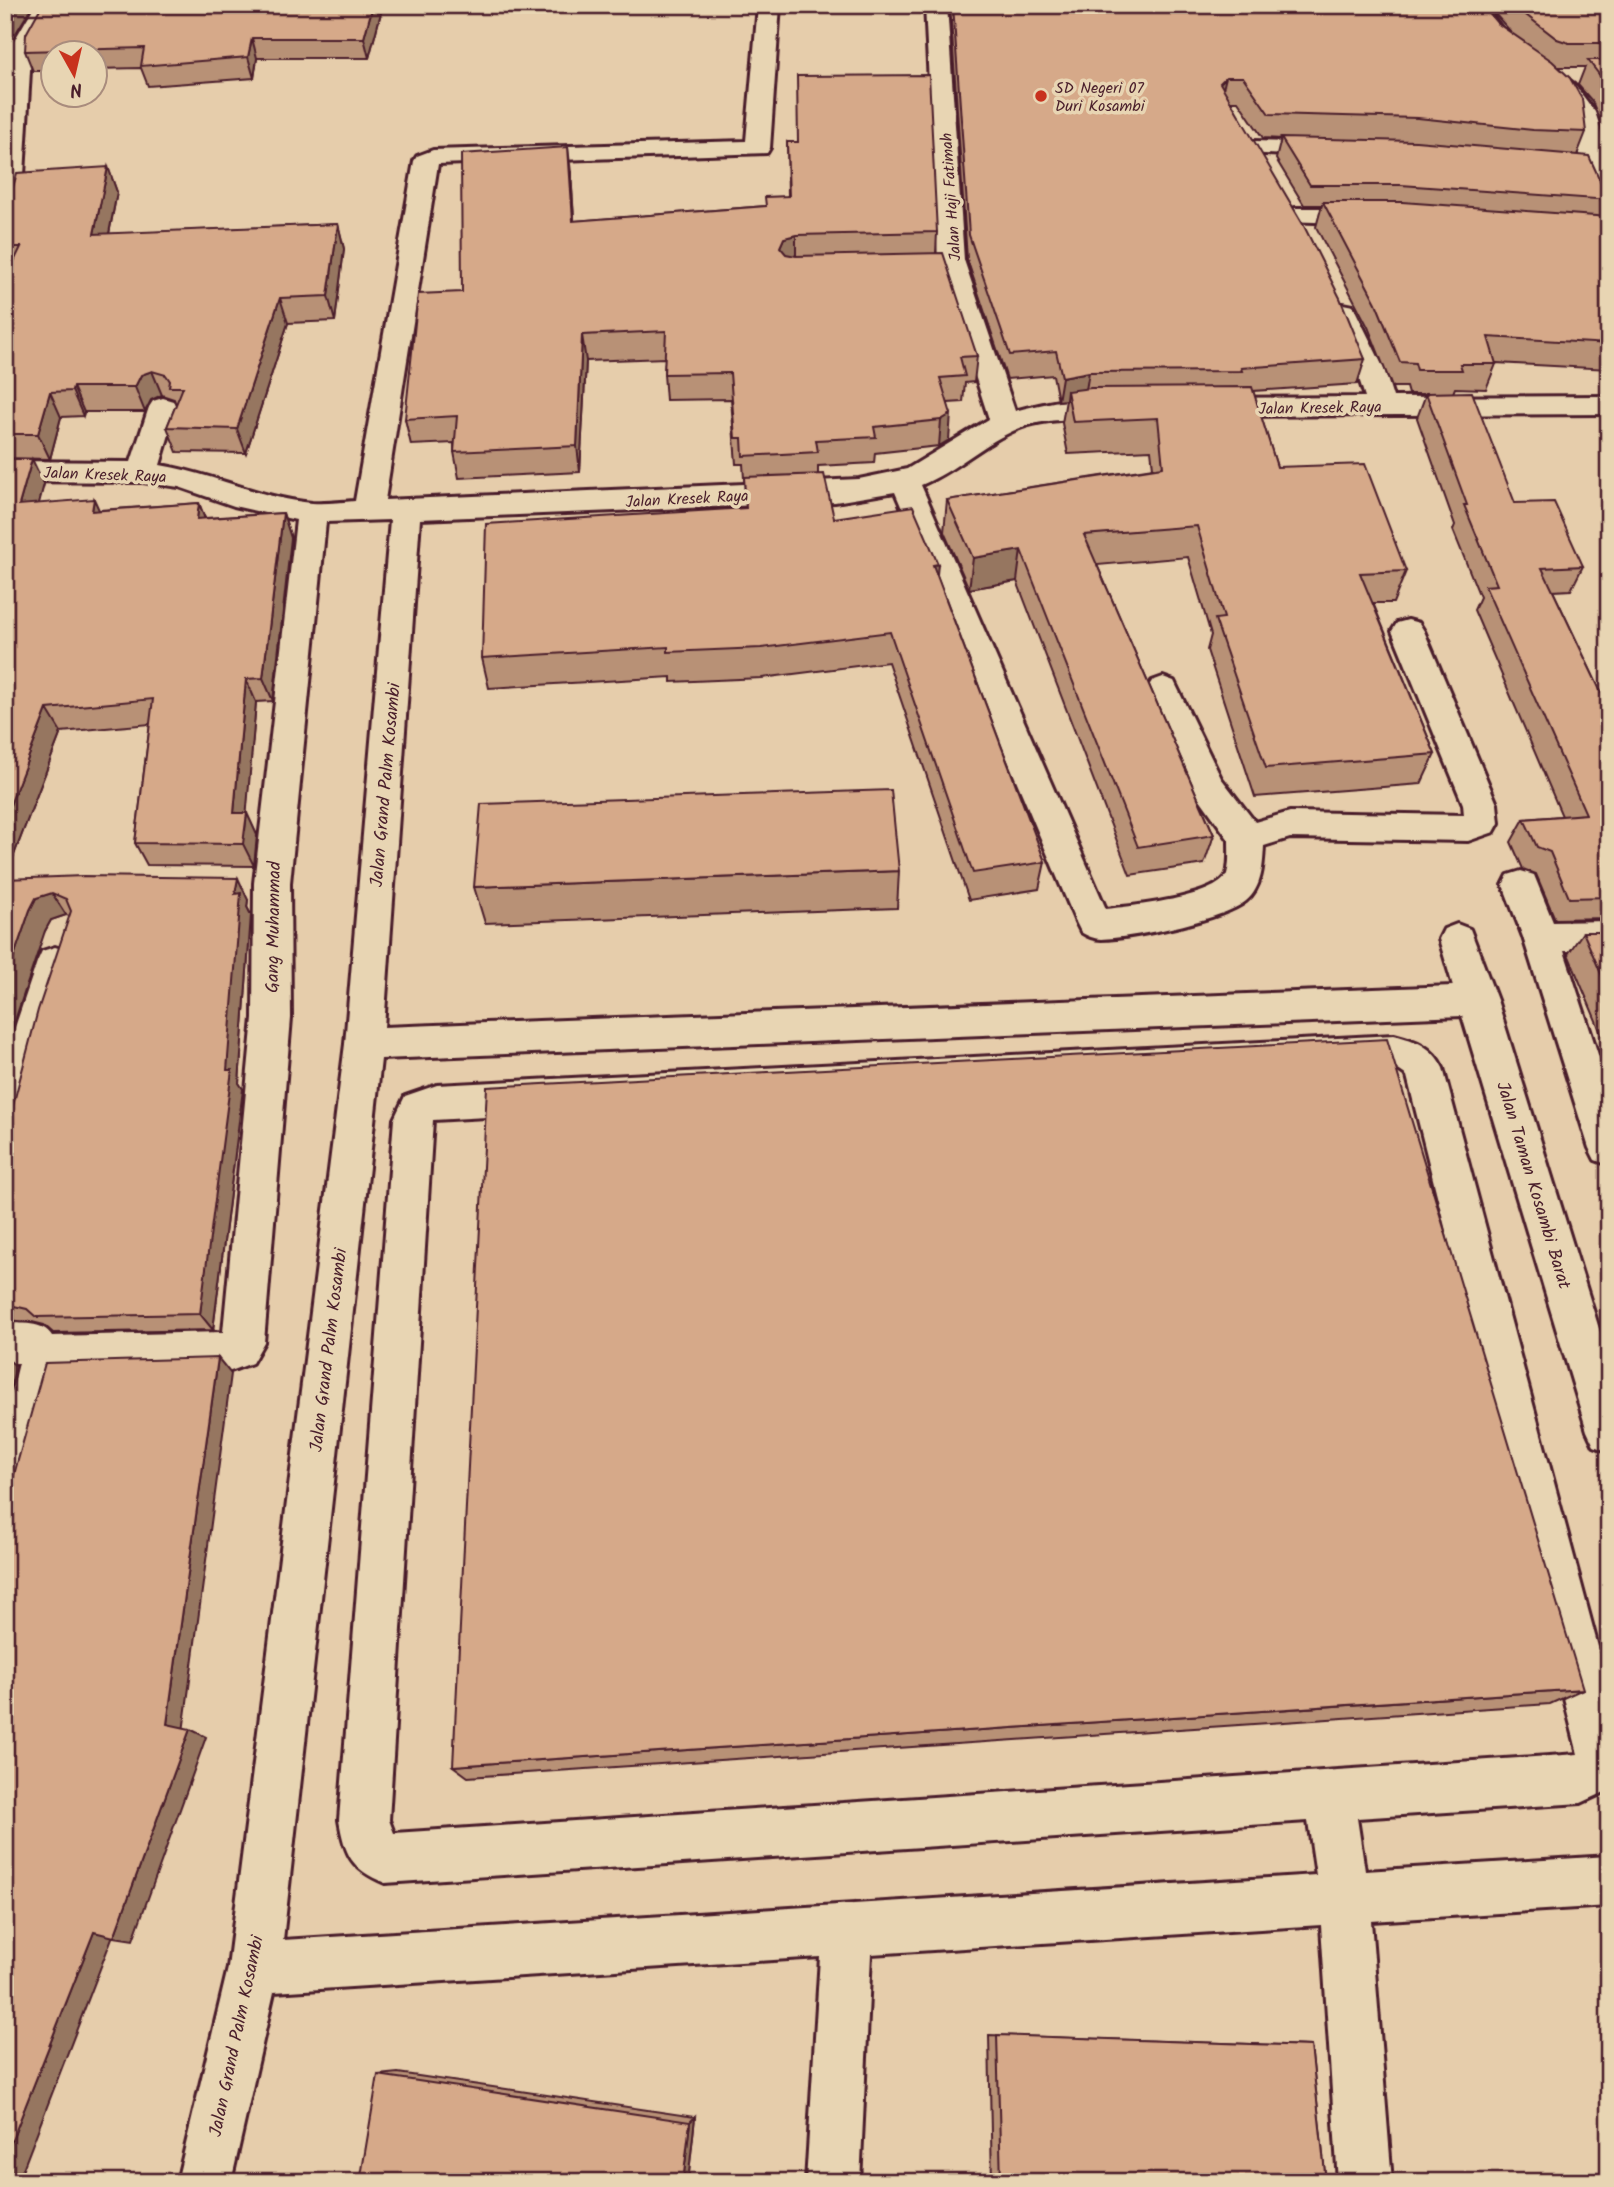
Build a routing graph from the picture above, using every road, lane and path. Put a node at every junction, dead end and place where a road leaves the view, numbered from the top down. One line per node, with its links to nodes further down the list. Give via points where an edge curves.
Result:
1 (47, 5): 14 (street, via 19,53)
2 (769, 5): 27 (street, Jalan Grand Palm Kosambi, via 758,148 433,157 426,161)
3 (936, 5): 15 (street, Jalan Haji Fatimah)
4 (1473, 5): 6 (street, via 1498,39)
5 (1579, 75): 6 (street)
6 (1548, 76): 9 (street, via 1566,89 1583,112)
7 (1358, 150): 10 (street, via 1248,138)
8 (1564, 166): 9 (street)
9 (1592, 167): 11 (street)
10 (1268, 170)
11 (1609, 212)
12 (1295, 215): 13 (street)
13 (1394, 216)
14 (5, 223)
15 (954, 269): 16 (street); 23 (street, Jalan Haji Fatimah)
16 (928, 270)
17 (1335, 294): 19 (street)
18 (1609, 405): 19 (street, Jalan Kresek Raya)
19 (1382, 406): 22 (street, Jalan Kresek Raya)
20 (163, 407): 25 (street)
21 (1138, 407): 23 (street, Jalan Kresek Raya, via 1074,409)
22 (1177, 407)
23 (1005, 424): 26 (street, Jalan Kresek Raya)
24 (5, 471): 25 (street, Jalan Kresek Raya)
25 (143, 472): 28 (street, Jalan Kresek Raya, via 183,478 245,499)
26 (904, 480): 27 (street, Jalan Kresek Raya, via 835,492); 31 (street, via 1094,922 1099,925 1207,904 1227,896 1243,881)
27 (387, 512): 28 (street, Jalan Kresek Raya); 37 (street, Jalan Grand Palm Kosambi)
28 (312, 513): 40 (street, Gang Muhammad, via 258,883 272,1018 243,1342 228,1352)
29 (1408, 631): 31 (street, via 1480,804 1482,823 1468,828 1290,825)
30 (1163, 690): 31 (street, via 1206,785)
31 (1247, 838)
32 (1521, 885): 34 (street)
33 (65, 932): 38 (street)
34 (1576, 937): 39 (street)
35 (1457, 939): 36 (street, Jalan Taman Kosambi Barat)
36 (1478, 1000): 37 (street); 41 (street, Jalan Taman Kosambi Barat)
37 (364, 1044): 47 (street, Jalan Grand Palm Kosambi)
38 (5, 1131)
39 (1609, 1148)
40 (23, 1349): 42 (street, via 39,1373)
41 (1609, 1431)
42 (5, 1505)
43 (1329, 1795): 43 (street, via 385,1858 368,1843 363,1820 413,1119 419,1108 465,1100 1394,1051 1410,1055 1424,1068 1603,1757 1599,1769 1581,1779); 45 (street)
44 (1609, 1881): 45 (street)
45 (1344, 1898): 46 (street); 50 (street)
46 (847, 1931): 47 (street); 49 (street)
47 (254, 1968): 48 (street, Jalan Grand Palm Kosambi)
48 (204, 2182)
49 (833, 2182)
50 (1365, 2182)

